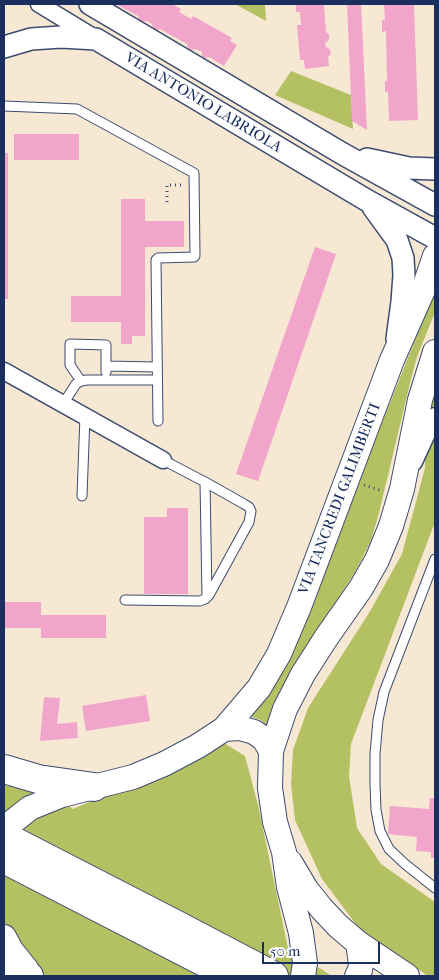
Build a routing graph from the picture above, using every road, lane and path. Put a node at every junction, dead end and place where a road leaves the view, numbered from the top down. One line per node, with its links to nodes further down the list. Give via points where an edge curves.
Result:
1 (39, 4): 3 (street, VIA ANTONIO LABRIOLA)
2 (90, 4): 6 (street, VIA ANTONIO LABRIOLA)
3 (96, 39): 4 (street, via 31,39); 9 (street, VIA ANTONIO LABRIOLA)
4 (4, 47)
5 (4, 106): 8 (lane, via 76,108 194,173)
6 (344, 154): 7 (street, VIA ANTONIO LABRIOLA, via 409,168); 11 (street, VIA ANTONIO LABRIOLA)
7 (435, 169)
8 (194, 185): 10 (path, via 167,185); 17 (lane, via 195,256 156,260)
9 (368, 201): 12 (street, VIA ANTONIO LABRIOLA); 14 (street, VIA ANTONIO LABRIOLA, via 397,240 403,258 402,302)
10 (167, 202)
11 (435, 205)
12 (435, 238)
13 (435, 256): 14 (main road, VIA TANCREDI GALIMBERTI)
14 (395, 352): 34 (main road, VIA TANCREDI GALIMBERTI, via 279,654 259,688)
15 (435, 352): 29 (main road)
16 (106, 366): 17 (lane); 19 (lane); 21 (lane, via 106,345 70,344 70,365)
17 (157, 367): 20 (lane)
18 (4, 371): 22 (street)
19 (106, 380): 20 (lane); 21 (lane)
20 (157, 380): 25 (lane)
21 (81, 381): 22 (lane)
22 (63, 404): 23 (street)
23 (85, 416): 26 (street); 30 (lane)
24 (435, 416): 29 (street)
25 (158, 421)
26 (163, 460): 27 (lane)
27 (204, 482): 32 (lane); 32 (lane, via 251,511 249,522)
28 (359, 483): 29 (path)
29 (394, 491): 35 (main road, via 391,526 377,560 303,674 285,708)
30 (82, 496)
31 (435, 559): 42 (lane, via 384,692 378,720 375,777 380,831 389,849)
32 (207, 598): 33 (lane)
33 (125, 600)
34 (224, 729): 35 (main road, via 240,728 254,732 264,739); 37 (main road, VIA TANCREDI GALIMBERTI, via 164,764)
35 (271, 751): 40 (main road, via 270,788)
36 (4, 770): 37 (highway, via 38,779)
37 (94, 787): 38 (main road, VIA TANCREDI GALIMBERTI, via 30,808)
38 (4, 830)
39 (4, 836): 48 (highway)
40 (284, 852): 44 (main road, via 322,909); 49 (main road, via 301,933 305,963)
41 (4, 859): 47 (highway)
42 (435, 888)
43 (4, 937): 46 (main road)
44 (358, 943): 50 (main road, via 361,964); 51 (main road)
45 (4, 958): 46 (highway)
46 (31, 976)
47 (231, 976)
48 (274, 976)
49 (303, 976)
50 (357, 976)
51 (407, 976)

